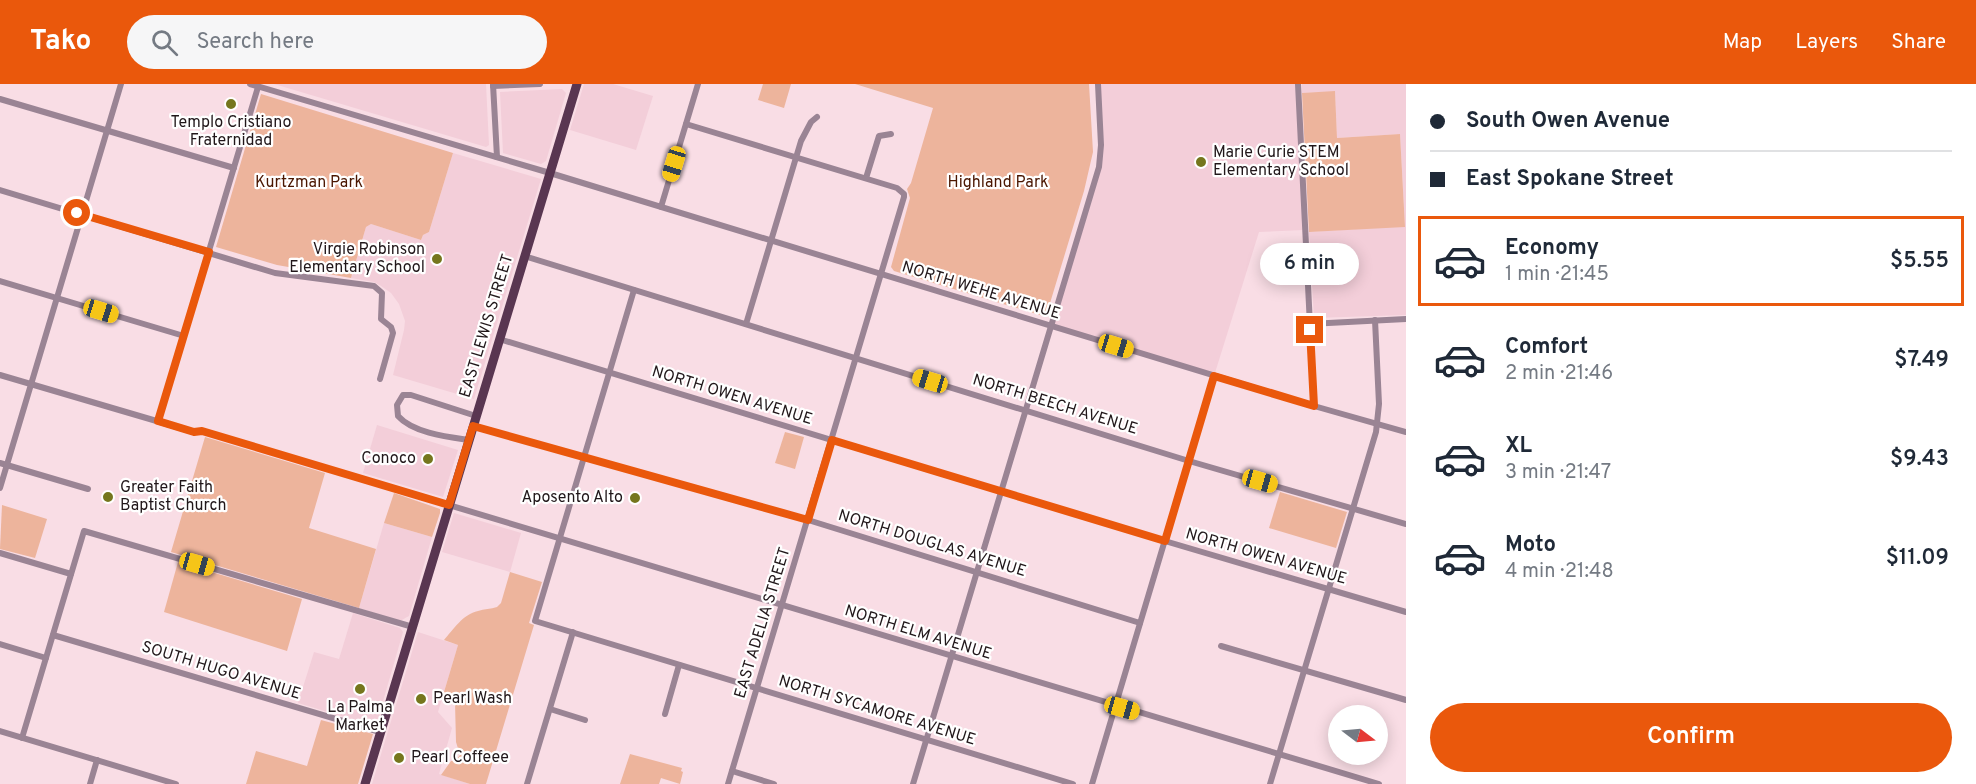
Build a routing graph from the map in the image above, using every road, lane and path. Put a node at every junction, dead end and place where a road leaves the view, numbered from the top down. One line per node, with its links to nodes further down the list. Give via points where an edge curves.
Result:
1 (121, 84): 13 (street)
2 (250, 84): 9 (street, NORTH WEHE AVENUE)
3 (540, 84): 8 (street)
4 (577, 84): 18 (main road, EAST LEWIS STREET)
5 (698, 84): 12 (street)
6 (1098, 84): 34 (street, via 1099,167)
7 (1298, 84): 33 (street)
8 (493, 85): 15 (street)
9 (258, 87): 15 (street, NORTH WEHE AVENUE); 17 (street)
10 (0, 99): 13 (street)
11 (817, 117): 16 (street, via 810,122)
12 (686, 124): 16 (street); 21 (street)
13 (107, 130): 17 (street); 22 (street)
14 (891, 134): 19 (street, via 879,136)
15 (496, 157): 18 (street, NORTH WEHE AVENUE)
16 (796, 157): 19 (street); 23 (street)
17 (234, 168): 24 (street)
18 (550, 173): 21 (street, NORTH WEHE AVENUE); 25 (main road, EAST LEWIS STREET)
19 (866, 178): 26 (street, EAST ADELIA STREET, via 904,194)
20 (0, 190): 22 (street)
21 (661, 207): 23 (street, NORTH WEHE AVENUE)
22 (82, 214): 24 (street); 29 (street)
23 (771, 241): 26 (street, NORTH WEHE AVENUE); 32 (street)
24 (209, 252): 35 (street); 41 (street, via 275,273 379,289 383,300 381,319 393,333)
25 (524, 256): 28 (street, NORTH BEECH AVENUE); 36 (main road, EAST LEWIS STREET)
26 (882, 274): 34 (street, NORTH WEHE AVENUE); 37 (street, EAST ADELIA STREET)
27 (0, 281): 29 (street)
28 (634, 290): 32 (street, NORTH BEECH AVENUE); 38 (street)
29 (57, 298): 35 (street); 42 (street)
30 (1406, 319): 31 (street)
31 (1374, 320): 33 (street); 47 (street, via 1379,404)
32 (746, 324): 37 (street, NORTH BEECH AVENUE)
33 (1309, 324): 43 (street)
34 (1051, 326): 40 (street, NORTH WEHE AVENUE); 44 (street)
35 (184, 336): 45 (street)
36 (499, 339): 38 (street, NORTH OWEN AVENUE); 46 (main road, EAST LEWIS STREET)
37 (856, 358): 44 (street, NORTH BEECH AVENUE); 50 (street, EAST ADELIA STREET)
38 (609, 373): 50 (street, NORTH OWEN AVENUE); 51 (street)
39 (0, 375): 42 (street, NORTH ELM AVENUE)
40 (1214, 376): 43 (street, NORTH WEHE AVENUE); 52 (street)
41 (380, 379)
42 (31, 384): 45 (street, NORTH ELM AVENUE); 53 (street)
43 (1314, 406): 47 (street, NORTH WEHE AVENUE)
44 (1025, 411): 52 (street, NORTH BEECH AVENUE); 56 (street)
45 (158, 421): 57 (street, NORTH ELM AVENUE)
46 (474, 421): 49 (main road, EAST LEWIS STREET); 49 (street, NORTH DOUGLAS AVENUE, via 411,395 403,395 397,405 398,416 405,422 435,434); 51 (street, NORTH DOUGLAS AVENUE)
47 (1376, 424): 48 (street, NORTH WEHE AVENUE); 58 (street)
48 (1406, 432)
49 (469, 440): 57 (main road, EAST LEWIS STREET)
50 (832, 440): 56 (street, NORTH OWEN AVENUE); 59 (street, EAST ADELIA STREET)
51 (584, 457): 59 (street, NORTH DOUGLAS AVENUE); 61 (street)
52 (1189, 461): 58 (street, NORTH BEECH AVENUE); 62 (street)
53 (3, 464): 54 (street); 55 (street)
54 (0, 488)
55 (88, 489)
56 (1001, 492): 62 (street, NORTH OWEN AVENUE); 64 (street)
57 (449, 505): 61 (street, NORTH ELM AVENUE); 70 (main road, EAST LEWIS STREET)
58 (1353, 508): 60 (street, NORTH BEECH AVENUE); 66 (street)
59 (808, 520): 64 (street, NORTH DOUGLAS AVENUE); 67 (street, EAST ADELIA STREET)
60 (1406, 524)
61 (560, 539): 67 (street, NORTH ELM AVENUE); 71 (street, NORTH SYCAMORE AVENUE, via 535,621)
62 (1165, 541): 66 (street, NORTH OWEN AVENUE); 69 (street)
63 (0, 553): 65 (street)
64 (977, 572): 69 (street, NORTH DOUGLAS AVENUE); 75 (street)
65 (71, 574): 70 (street, via 84,531); 72 (street)
66 (1328, 589): 68 (street, NORTH OWEN AVENUE); 78 (street)
67 (782, 606): 75 (street, NORTH ELM AVENUE); 79 (street, EAST ADELIA STREET)
68 (1406, 612)
69 (1140, 623): 81 (street)
70 (413, 627): 86 (main road, EAST LEWIS STREET)
71 (573, 632): 77 (street, NORTH SYCAMORE AVENUE); 82 (street)
72 (53, 635): 76 (street); 86 (street, SOUTH HUGO AVENUE)
73 (0, 644): 76 (street)
74 (1221, 646): 78 (street)
75 (952, 657): 81 (street, NORTH ELM AVENUE); 88 (street)
76 (46, 658): 87 (street)
77 (679, 665): 79 (street, NORTH SYCAMORE AVENUE); 83 (street)
78 (1304, 670): 80 (street); 89 (street)
79 (757, 688): 88 (street, NORTH SYCAMORE AVENUE); 91 (street, EAST ADELIA STREET)
80 (1406, 700)
81 (1115, 706): 89 (street, NORTH ELM AVENUE); 101 (street)
82 (550, 709): 84 (street); 96 (street)
83 (664, 714)
84 (585, 720)
85 (0, 731): 87 (street)
86 (380, 732): 95 (main road, EAST LEWIS STREET)
87 (22, 738): 90 (street)
88 (927, 740): 99 (street); 100 (street, NORTH SYCAMORE AVENUE)
89 (1279, 754): 92 (street, NORTH ELM AVENUE); 102 (street)
90 (97, 760): 93 (street); 94 (street)
91 (732, 771): 97 (street, EAST ADELIA STREET); 98 (street)
92 (1367, 782): 103 (street, NORTH ELM AVENUE)
93 (90, 784)
94 (176, 784)
95 (365, 784)
96 (527, 784)
97 (728, 784)
98 (774, 784)
99 (913, 784)
100 (1073, 784)
101 (1092, 784)
102 (1270, 784)
103 (1379, 784)

